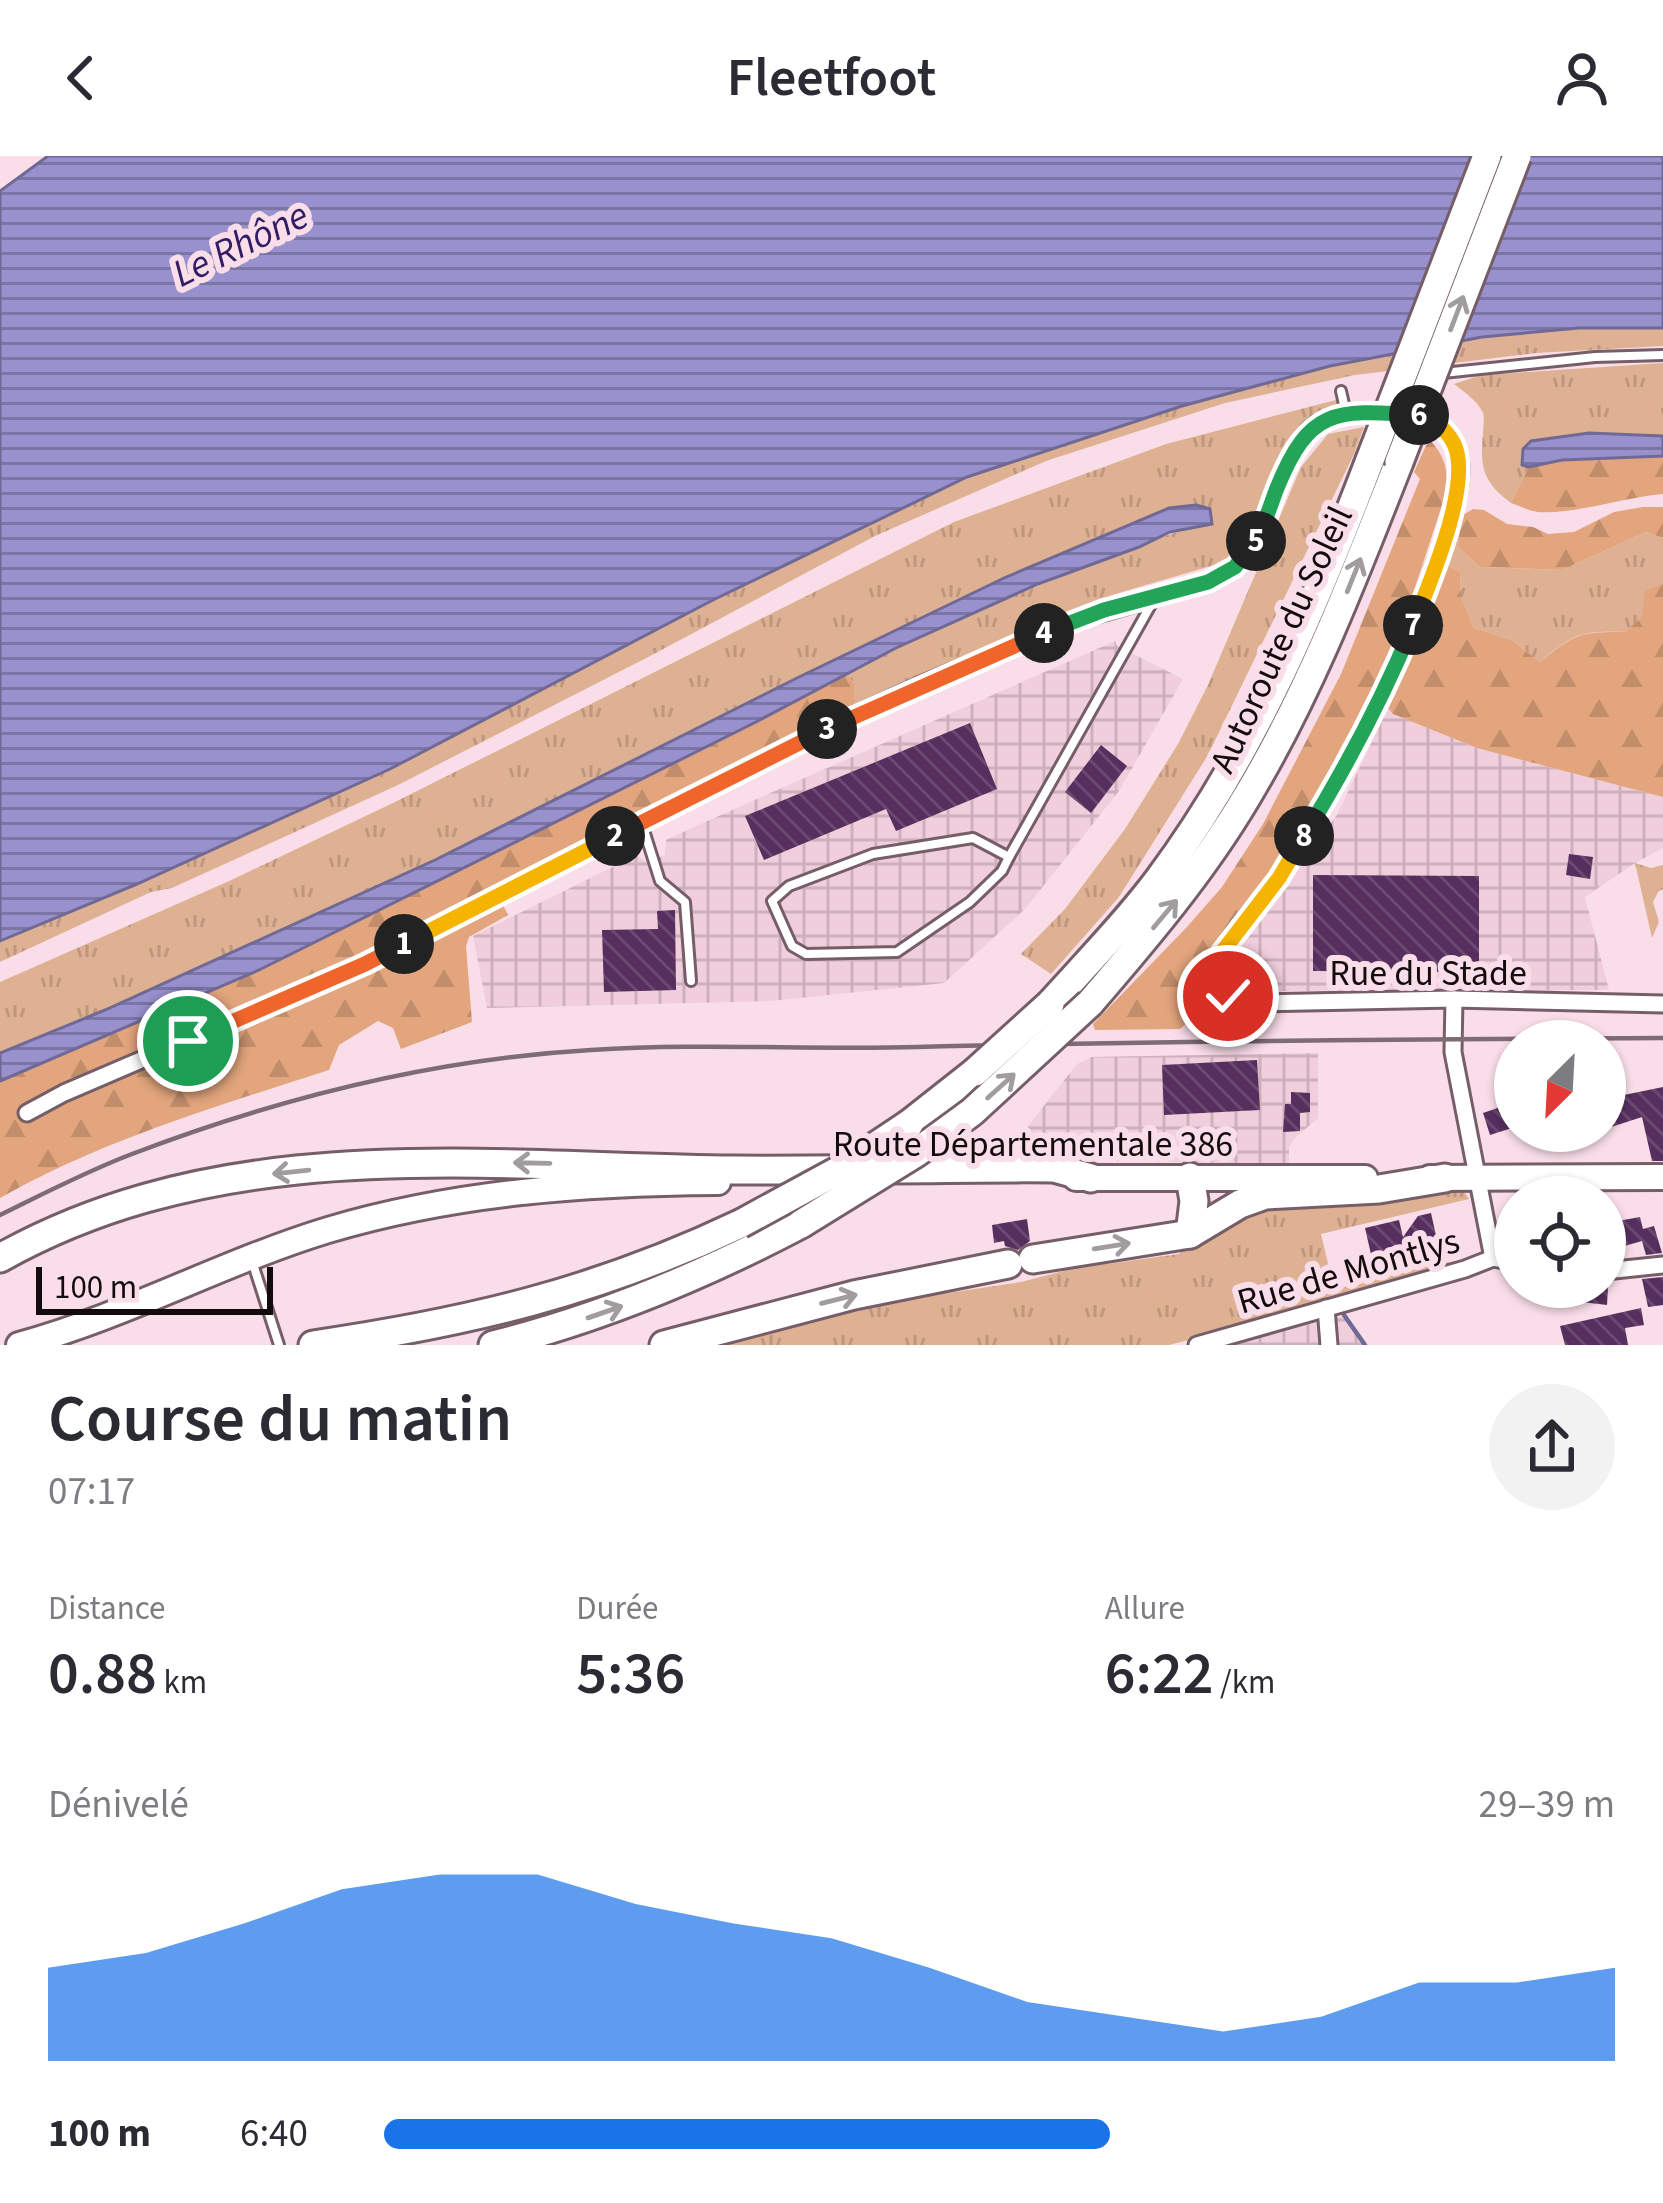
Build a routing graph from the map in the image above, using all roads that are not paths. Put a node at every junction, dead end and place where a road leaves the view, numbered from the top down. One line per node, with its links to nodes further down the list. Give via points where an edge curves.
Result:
1 (1487, 156): 7 (highway, Autoroute du Soleil, bridge)
2 (1517, 156): 7 (highway, Autoroute du Soleil, one-way to 2, bridge)
3 (1663, 356): 4 (lane)
4 (1438, 373)
5 (1341, 391): 6 (lane)
6 (1347, 415): 8 (street, via 1314,425 1300,441 1261,531 1235,567); 12 (street, Rue du Stade, via 1437,422 1456,446 1457,495 1395,670 1325,802 1222,952 1215,976 1228,996 1256,1004)
7 (1384, 461): 29 (highway, Autoroute du Soleil, bridge, via 1222,785 1158,880 1050,1004 975,1072 843,1168 653,1263 540,1301); 30 (highway, Autoroute du Soleil, one-way to 7, bridge, via 655,1294 801,1224 972,1112 1090,1003 1180,897 1255,783 1311,676)
8 (1156, 596): 9 (street, via 921,685); 10 (lane)
9 (641, 823): 11 (lane, via 660,881 685,902); 14 (street, via 365,964)
10 (1009, 857): 10 (lane, via 970,902 897,952 806,954 792,946 772,901 788,886 872,854 974,838)
11 (691, 981)
12 (1454, 999): 13 (street, Rue du Stade); 19 (street, via 1453,1052)
13 (1663, 1004)
14 (27, 1113)
15 (1190, 1177): 17 (main road, Route Départementale 386); 18 (main road, Route Départementale 386); 20 (highway)
16 (1663, 1177): 19 (main road, Route Départementale 386)
17 (1091, 1178): 21 (main road, Route Départementale 386, via 502,1192 405,1210); 22 (highway, one-way to 22, via 1054,1168 367,1165 160,1192)
18 (1445, 1178): 19 (main road, Route Départementale 386); 20 (highway, via 1265,1195)
19 (1478, 1178): 23 (street)
20 (1190, 1234): 31 (highway, one-way to 20, via 854,1295)
21 (251, 1257): 27 (main road, Route Départementale 386); 28 (lane)
22 (0, 1258)
23 (1493, 1258): 26 (street, Rue de Montlys)
24 (1663, 1265): 25 (street)
25 (1626, 1269)
26 (1326, 1308): 32 (street, Rue de Montlys); 33 (street)
27 (20, 1345)
28 (279, 1345)
29 (313, 1345)
30 (493, 1345)
31 (664, 1345)
32 (1197, 1345)
33 (1329, 1345)

